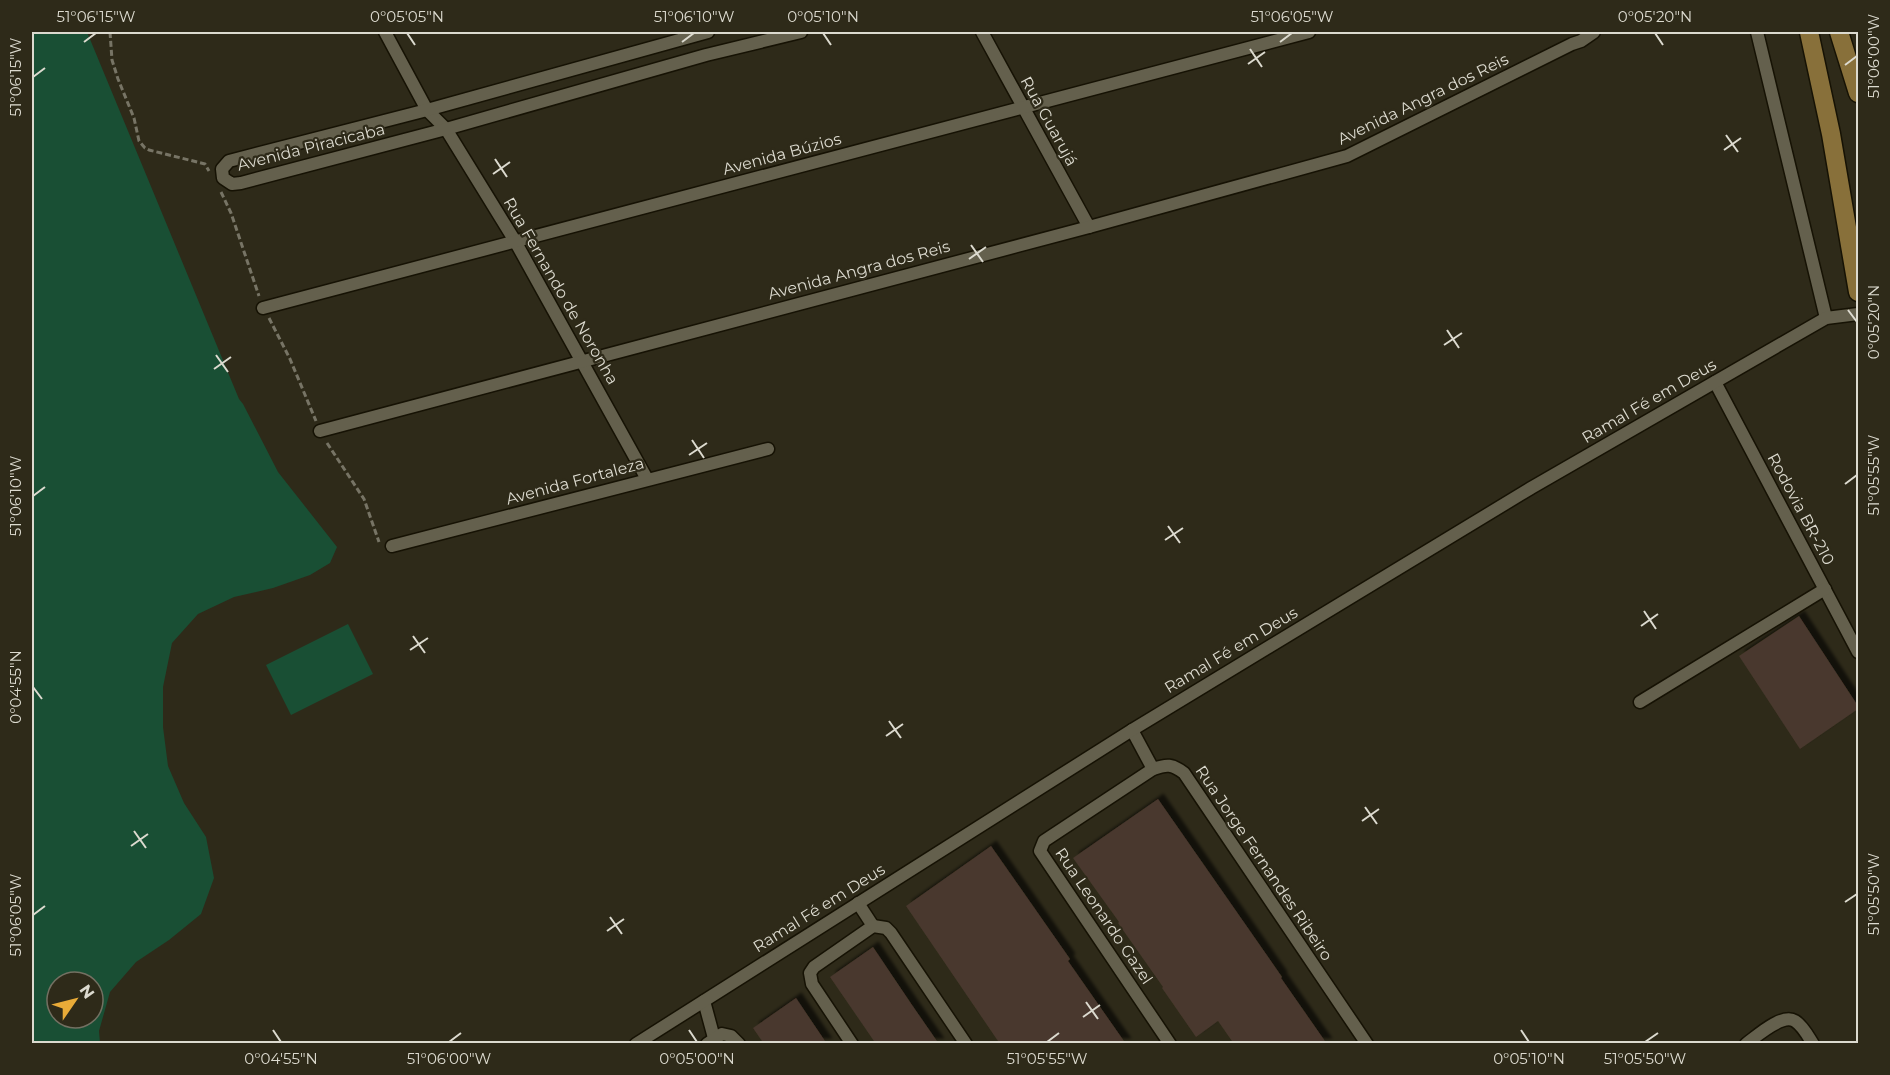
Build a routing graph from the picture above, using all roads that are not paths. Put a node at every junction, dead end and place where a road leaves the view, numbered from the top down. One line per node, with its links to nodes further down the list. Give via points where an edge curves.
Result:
1 (385, 32): 14 (street, Rua Fernando de Noronha)
2 (708, 32): 14 (street, Avenida Piracicaba)
3 (801, 32): 15 (street, Avenida Piracicaba)
4 (982, 32): 13 (street, Rua Guarujá)
5 (1309, 32): 13 (street, Avenida Búzios)
6 (1566, 32): 11 (street)
7 (1594, 32): 11 (street, Avenida Angra dos Reis)
8 (1757, 32): 21 (street)
9 (1809, 32): 18 (main road)
10 (1839, 32): 12 (main road)
11 (1572, 44): 16 (street, Avenida Angra dos Reis, via 1347,156)
12 (1858, 93)
13 (1022, 108): 16 (street, Rua Guarujá); 17 (street, Avenida Búzios)
14 (427, 110): 15 (street, Rua Fernando de Noronha); 15 (street, Avenida Piracicaba, via 229,161 222,169 223,178 232,184 242,183)
15 (446, 129): 17 (street, Rua Fernando de Noronha)
16 (1089, 227): 22 (street, Avenida Angra dos Reis)
17 (515, 241): 19 (street, Avenida Búzios); 22 (street, Rua Fernando de Noronha)
18 (1858, 292)
19 (263, 308)
20 (1858, 314): 21 (street, Ramal Fé em Deus)
21 (1826, 318): 23 (street, Ramal Fé em Deus)
22 (581, 360): 24 (street, Avenida Angra dos Reis); 26 (street, Rua Fernando de Noronha)
23 (1714, 382): 28 (street, Rodovia BR-210); 31 (street, Ramal Fé em Deus)
24 (320, 431)
25 (768, 449): 26 (street, Avenida Fortaleza)
26 (647, 479): 27 (street, Avenida Fortaleza)
27 (392, 546)
28 (1825, 589): 29 (street, Rodovia BR-210); 30 (street)
29 (1858, 652)
30 (1640, 702)
31 (1132, 730): 32 (street); 33 (street, Ramal Fé em Deus)
32 (1153, 769): 41 (street, Rua Leonardo Gazel, via 1044,841 1040,851); 42 (street, Rua Jorge Fernandes Ribeiro, via 1174,765 1184,773)
33 (858, 903): 34 (street); 35 (street, Ramal Fé em Deus)
34 (873, 926): 39 (street, via 810,973 810,980); 40 (street, via 891,933)
35 (704, 1001): 37 (street); 38 (street, Ramal Fé em Deus)
36 (735, 1040): 37 (street, via 722,1034)
37 (711, 1041)
38 (636, 1044)
39 (852, 1044)
40 (966, 1044)
41 (1170, 1044)
42 (1367, 1044)
43 (1746, 1044): 44 (street, via 1783,1020 1793,1020)
44 (1813, 1044)

